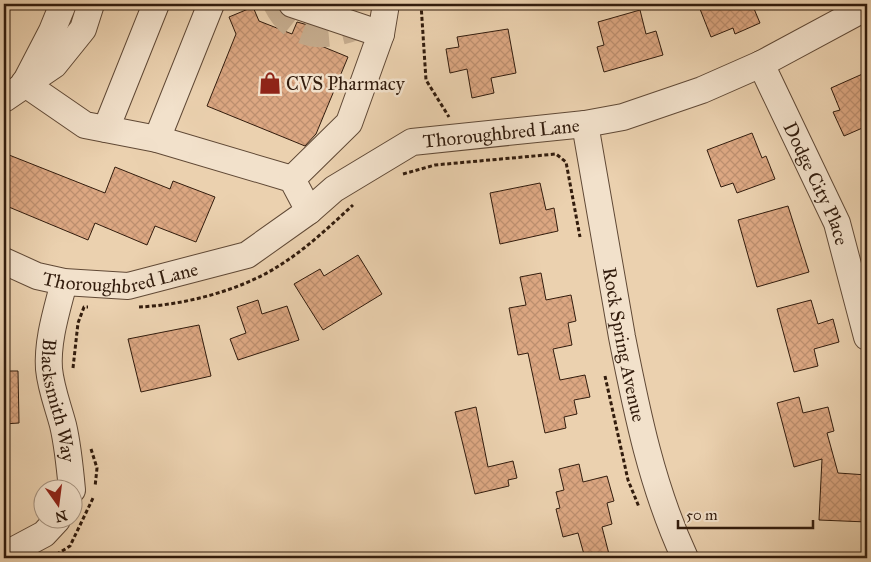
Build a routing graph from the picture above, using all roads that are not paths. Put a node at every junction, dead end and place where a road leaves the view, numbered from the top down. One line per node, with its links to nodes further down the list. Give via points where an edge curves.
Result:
1 (63, 4): 10 (street)
2 (91, 4): 10 (street, via 83,29 54,65)
3 (156, 4): 13 (street)
4 (211, 4): 14 (street)
5 (292, 4): 8 (street)
6 (386, 4): 8 (street)
7 (867, 7): 9 (street, Thoroughbred Lane)
8 (381, 34): 15 (street, via 349,123)
9 (762, 64): 12 (street, Thoroughbred Lane, via 693,93 623,117); 19 (street, Dodge City Place, via 837,223)
10 (24, 83): 11 (street); 13 (street, via 85,125)
11 (4, 99)
12 (585, 124): 16 (street, Thoroughbred Lane, via 412,142 334,189); 23 (street, Rock Spring Avenue, via 637,417 654,479)
13 (106, 129): 14 (street)
14 (157, 139): 15 (street)
15 (292, 179): 16 (street)
16 (309, 211): 18 (street, Thoroughbred Lane, via 246,255 128,286)
17 (4, 261): 18 (street, Thoroughbred Lane, via 37,276)
18 (64, 282): 20 (street, Blacksmith Way, via 49,368)
19 (867, 337)
20 (71, 480)
21 (48, 530): 22 (street)
22 (14, 550)
23 (685, 558)

